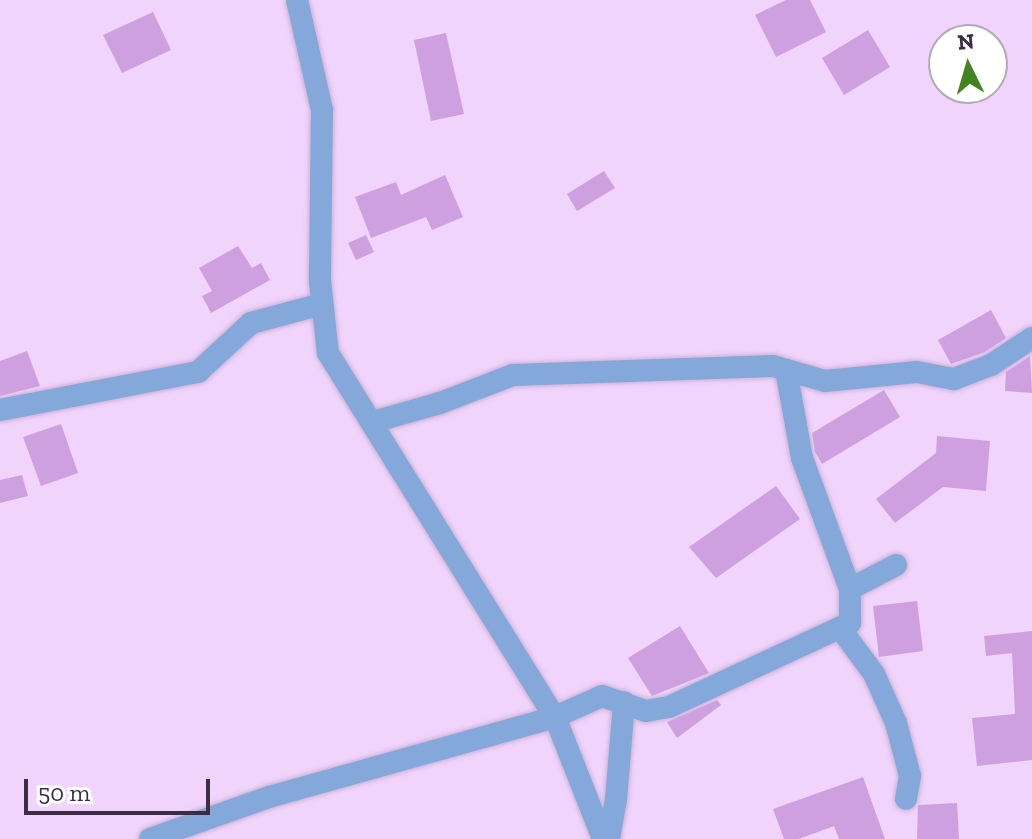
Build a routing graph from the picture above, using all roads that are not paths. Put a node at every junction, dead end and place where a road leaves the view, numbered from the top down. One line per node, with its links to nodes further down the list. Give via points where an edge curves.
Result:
1 (297, 0): 2 (street, via 322,110)
2 (322, 304): 5 (street, via 251,323 198,372); 6 (street, via 328,353)
3 (1032, 338): 4 (street, via 991,365 954,379 917,372 825,381)
4 (786, 370): 6 (street, via 648,368 513,375); 8 (street, via 802,458)
5 (0, 410)
6 (373, 422): 11 (street)
7 (896, 565): 8 (street)
8 (850, 589): 9 (street, via 850,623)
9 (840, 628): 10 (street, via 669,707 646,711); 12 (street, via 874,674 896,723 910,776)
10 (624, 702): 11 (street, via 602,696); 15 (street)
11 (555, 717): 13 (street, via 269,797); 14 (street)
12 (906, 799)
13 (150, 839)
14 (603, 839)
15 (609, 839)

